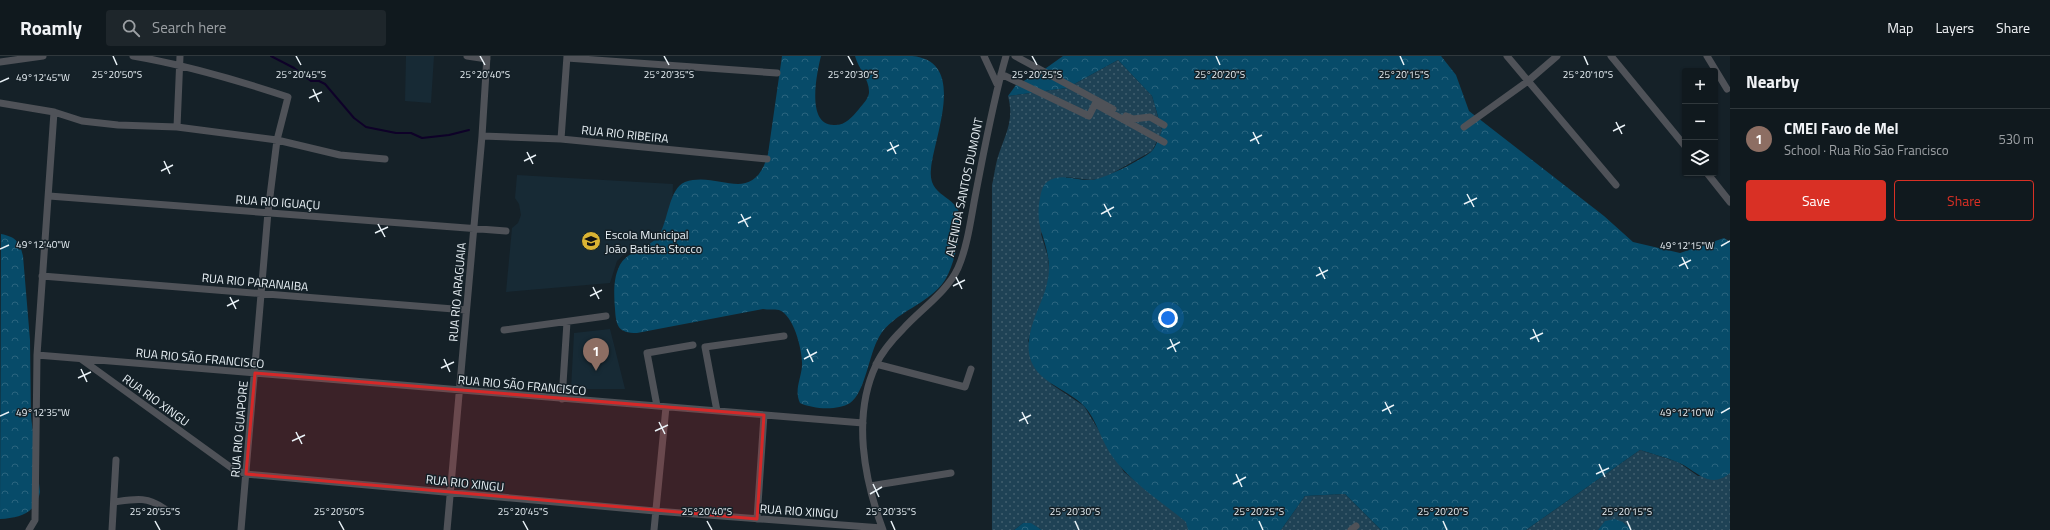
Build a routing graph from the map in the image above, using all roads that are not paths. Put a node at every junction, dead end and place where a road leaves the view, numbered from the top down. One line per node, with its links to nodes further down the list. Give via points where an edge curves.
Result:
1 (43, 56): 15 (street)
2 (133, 56): 12 (street)
3 (180, 56): 16 (street)
4 (467, 56): 13 (street)
5 (984, 56): 20 (street)
6 (1006, 56): 18 (street, AVENIDA SANTOS DUMONT)
7 (1015, 56): 24 (street, via 1133,119 1150,117)
8 (1507, 56): 19 (street)
9 (1557, 56): 19 (street)
10 (1611, 56): 31 (street)
11 (1707, 56): 21 (street)
12 (144, 57): 16 (street)
13 (487, 57): 27 (street, RUA RIO ARAGUAIA)
14 (567, 57): 17 (street); 28 (street)
15 (0, 62)
16 (179, 65): 25 (street); 29 (street, RUA RIO GUAPORE, via 288,97)
17 (777, 73)
18 (1001, 74): 20 (street, AVENIDA SANTOS DUMONT); 30 (street, via 1089,116 1096,104)
19 (1528, 81): 26 (street); 35 (street)
20 (997, 84): 51 (street, AVENIDA SANTOS DUMONT, via 972,215 958,268 950,283 904,328)
21 (1727, 89)
22 (0, 103): 23 (street)
23 (54, 112): 25 (street, via 82,121); 36 (street)
24 (1164, 125)
25 (177, 127): 29 (street)
26 (1464, 127)
27 (482, 136): 28 (street, RUA RIO RIBEIRA); 39 (street, RUA RIO ARAGUAIA)
28 (561, 139): 32 (street, RUA RIO RIBEIRA)
29 (278, 140): 33 (street, via 340,155); 38 (street, RUA RIO GUAPORE)
30 (1164, 142)
31 (1682, 142)
32 (767, 159)
33 (385, 160)
34 (1709, 176): 37 (street)
35 (1616, 185)
36 (49, 196): 38 (street, RUA RIO IGUAÇU); 41 (street)
37 (1730, 202)
38 (268, 212): 39 (street, RUA RIO IGUAÇU); 42 (street, RUA RIO GUAPORE)
39 (474, 228): 40 (street, RUA RIO IGUAÇU); 43 (street, RUA RIO ARAGUAIA)
40 (506, 231)
41 (42, 276): 42 (street, RUA RIO PARANAIBA); 49 (street)
42 (262, 294): 43 (street, RUA RIO PARANAIBA); 53 (street, RUA RIO GUAPORE)
43 (466, 310): 54 (street, RUA RIO ARAGUAIA)
44 (606, 316): 45 (street)
45 (567, 322): 46 (street); 55 (street)
46 (504, 330)
47 (784, 336): 58 (street, via 705,346)
48 (693, 345): 56 (street, via 646,353)
49 (37, 355): 50 (street, RUA RIO SÃO FRANCISCO); 71 (street, via 35,520)
50 (81, 359): 53 (street, RUA RIO SÃO FRANCISCO); 63 (street, RUA RIO XINGU, via 233,469)
51 (876, 364): 52 (street, via 965,387); 60 (street, AVENIDA SANTOS DUMONT, via 867,390)
52 (971, 369)
53 (255, 374): 54 (street, RUA RIO SÃO FRANCISCO); 63 (street, RUA RIO GUAPORE)
54 (459, 391): 55 (street, RUA RIO SÃO FRANCISCO); 65 (street, RUA RIO ARAGUAIA)
55 (562, 399): 56 (street, RUA RIO SÃO FRANCISCO)
56 (657, 406): 57 (street, RUA RIO SÃO FRANCISCO)
57 (666, 407): 58 (street, RUA RIO SÃO FRANCISCO); 68 (street)
58 (717, 411): 59 (street, RUA RIO SÃO FRANCISCO)
59 (764, 415): 60 (street, RUA RIO SÃO FRANCISCO); 69 (street)
60 (863, 423): 64 (street, AVENIDA SANTOS DUMONT)
61 (116, 460): 66 (street)
62 (951, 473): 64 (street)
63 (246, 474): 65 (street, RUA RIO XINGU); 73 (street, RUA RIO GUAPORE)
64 (870, 486): 70 (street, AVENIDA SANTOS DUMONT)
65 (450, 493): 68 (street, RUA RIO XINGU); 74 (street, RUA RIO ARAGUAIA)
66 (114, 502): 67 (street, via 153,501); 72 (street)
67 (165, 509)
68 (655, 511): 69 (street, RUA RIO XINGU); 75 (street)
69 (757, 519): 70 (street, RUA RIO XINGU)
70 (883, 529)
71 (29, 530)
72 (112, 530)
73 (241, 530)
74 (447, 530)
75 (654, 530)

